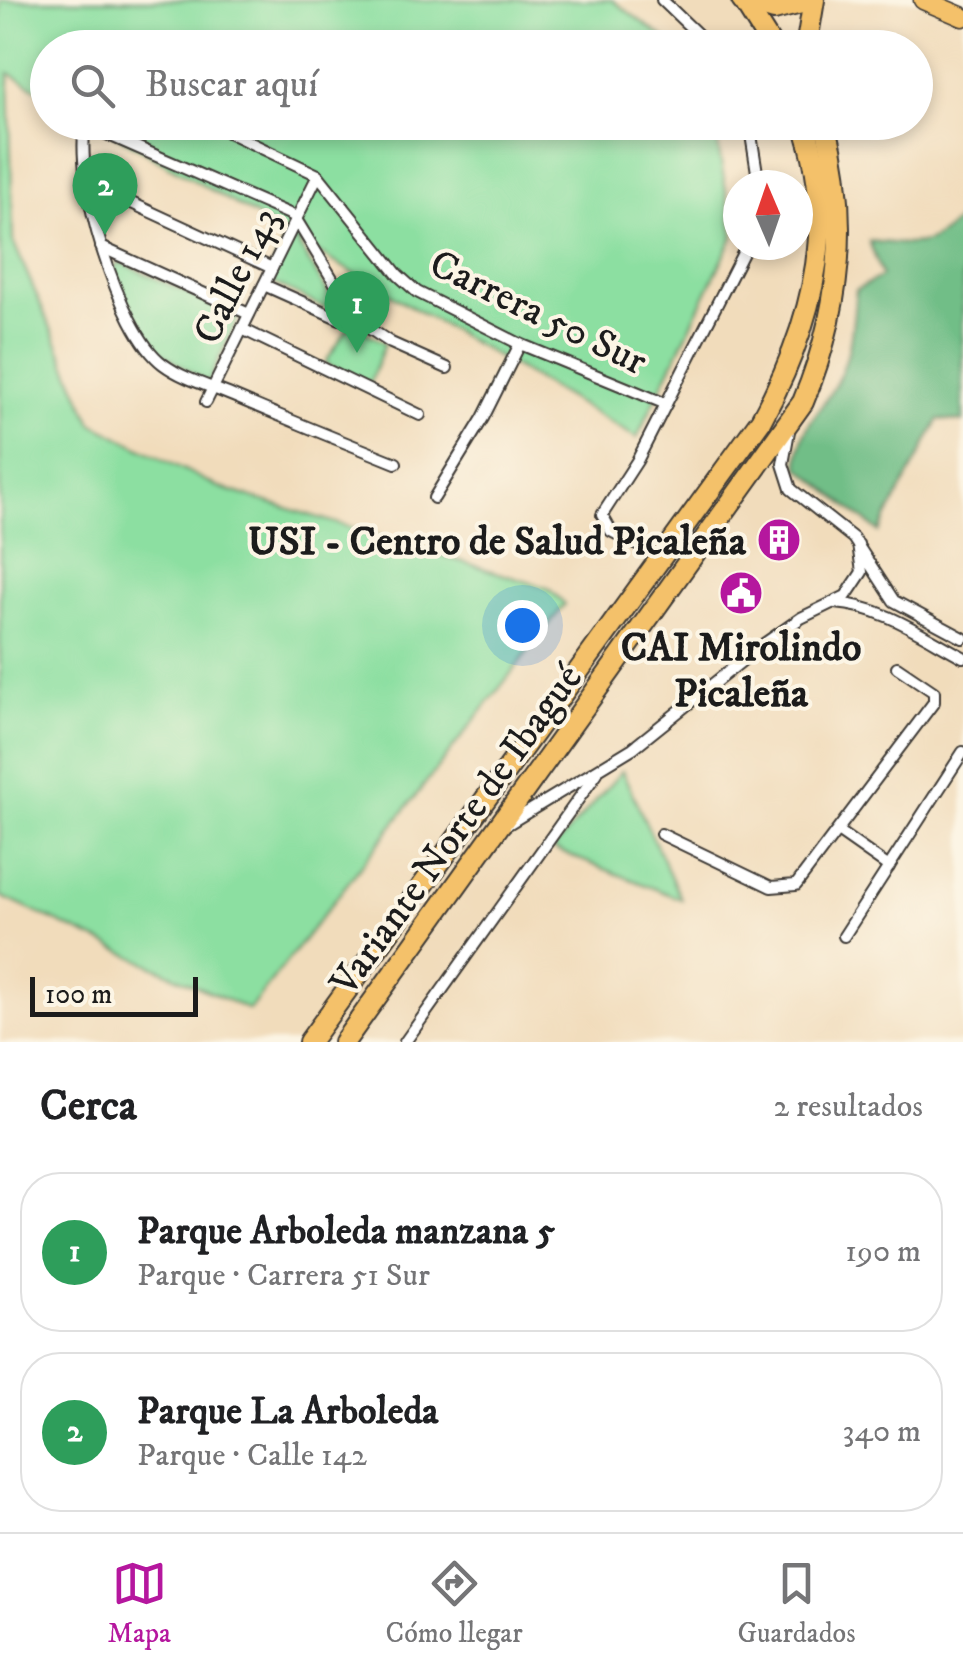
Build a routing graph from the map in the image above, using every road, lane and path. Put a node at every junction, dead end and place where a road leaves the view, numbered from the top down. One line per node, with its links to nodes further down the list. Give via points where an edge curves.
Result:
1 (662, 0): 6 (street)
2 (814, 0): 4 (highway, via 774,10); 8 (highway)
3 (924, 0): 5 (main road)
4 (743, 1): 7 (highway)
5 (963, 17)
6 (693, 30)
7 (762, 30)
8 (809, 30)
9 (85, 140): 17 (street)
10 (122, 140): 18 (street)
11 (245, 140): 16 (street, Carrera 50 Sur)
12 (752, 140): 15 (street)
13 (807, 140): 36 (highway, Variante Norte de Ibagué, via 821,232 804,325 762,420)
14 (829, 140): 32 (highway, Variante Norte de Ibagué, via 841,245 826,339)
15 (757, 170)
16 (318, 175): 18 (street, Calle 143); 26 (street, Carrera 50 Sur, via 417,292)
17 (84, 181): 19 (street); 21 (street)
18 (297, 218): 21 (street, Calle 143); 24 (street)
19 (101, 247): 23 (street); 28 (street, via 150,352)
20 (739, 260): 30 (street)
21 (272, 268): 22 (street, Calle 143)
22 (264, 284): 23 (street, Calle 143); 24 (street, via 340,319)
23 (249, 314): 25 (street, Calle 143)
24 (358, 320): 27 (street)
25 (242, 329): 28 (street, Calle 143); 31 (street)
26 (520, 344): 30 (street, Carrera 50 Sur); 34 (street)
27 (448, 368)
28 (213, 388): 29 (street, Calle 143); 33 (street)
29 (206, 402)
30 (666, 404): 36 (street, via 602,515 610,532)
31 (420, 414)
32 (791, 421): 35 (street, via 783,464 791,489); 45 (highway, Variante Norte de Ibagué)
33 (396, 463)
34 (434, 498)
35 (858, 544): 37 (street); 38 (street, via 858,583)
36 (663, 558): 50 (highway, Variante Norte de Ibagué)
37 (894, 601): 39 (street); 40 (street)
38 (834, 603): 39 (street); 44 (street, via 772,638)
39 (883, 614): 41 (street)
40 (963, 638)
41 (963, 657)
42 (896, 666): 46 (street, via 926,683 934,702)
43 (963, 752): 48 (street)
44 (600, 768): 45 (street); 52 (street)
45 (498, 830): 51 (highway, Variante Norte de Ibagué)
46 (839, 832): 47 (street, via 796,885 782,887); 48 (street)
47 (661, 834)
48 (889, 867): 49 (street)
49 (844, 936)
50 (308, 1042)
51 (344, 1042)
52 (405, 1042)

